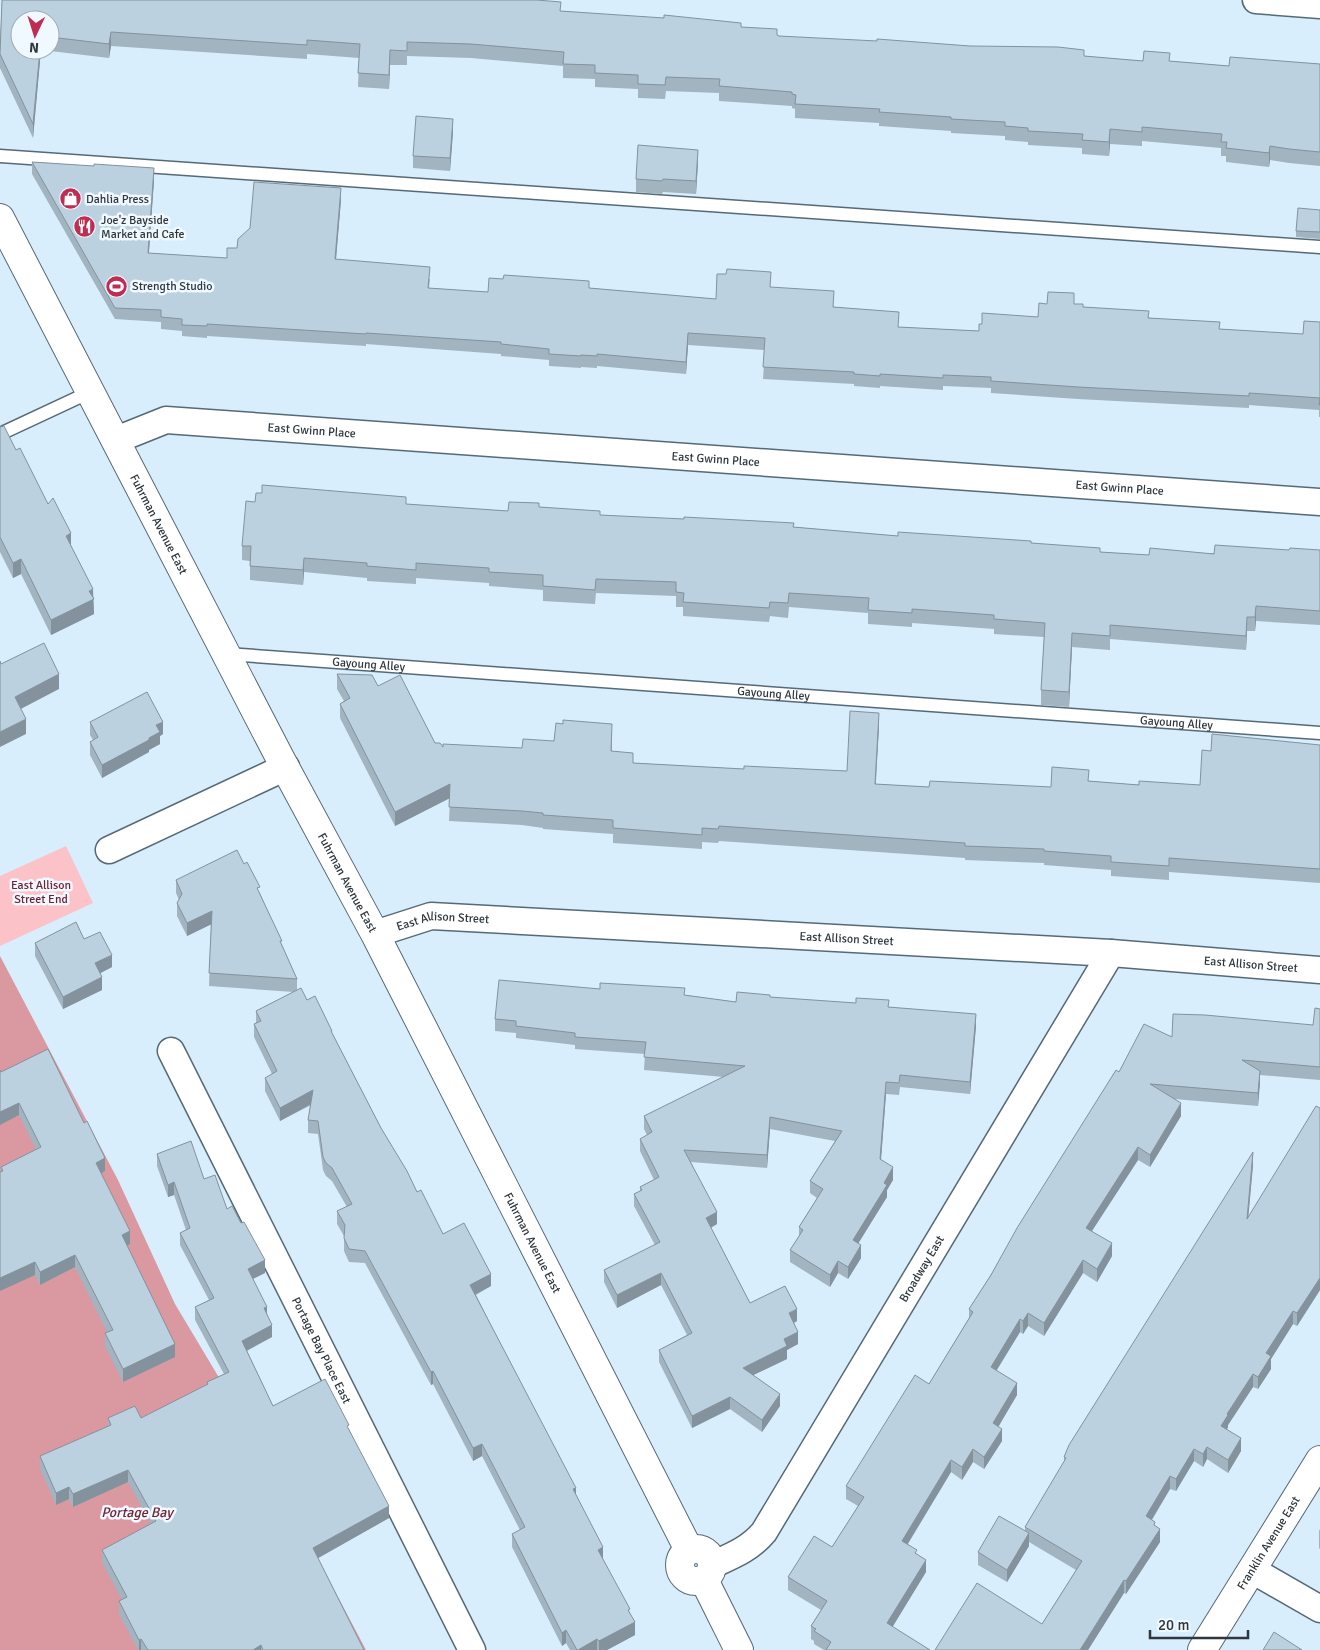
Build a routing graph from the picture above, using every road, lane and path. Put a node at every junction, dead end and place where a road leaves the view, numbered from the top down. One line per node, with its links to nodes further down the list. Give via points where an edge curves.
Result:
1 (1256, 0): 2 (street)
2 (1320, 5)
3 (0, 156): 5 (lane)
4 (0, 218): 6 (street, Fuhrman Avenue East)
5 (1320, 247)
6 (90, 392): 7 (lane); 8 (street, Fuhrman Avenue East)
7 (0, 434)
8 (116, 440): 9 (street, East Gwinn Place, via 166,420); 10 (street, Fuhrman Avenue East)
9 (1320, 502)
10 (227, 654): 11 (lane, Gayoung Alley); 12 (street, Fuhrman Avenue East)
11 (1320, 733)
12 (286, 767): 13 (street); 14 (street, Fuhrman Avenue East)
13 (109, 850)
14 (375, 934): 15 (street, East Allison Street, via 431,916); 20 (street, Fuhrman Avenue East, via 689,1550 705,1552 711,1560)
15 (1112, 953): 16 (street, East Allison Street); 20 (street, Broadway East, via 764,1532 747,1549)
16 (1320, 970)
17 (171, 1051): 22 (street, Portage Bay Place East)
18 (1320, 1460): 19 (street, Franklin Avenue East)
19 (1252, 1570): 21 (street); 24 (street, Franklin Avenue East)
20 (708, 1572): 23 (street)
21 (1320, 1609)
22 (472, 1650)
23 (739, 1650)
24 (1202, 1650)

